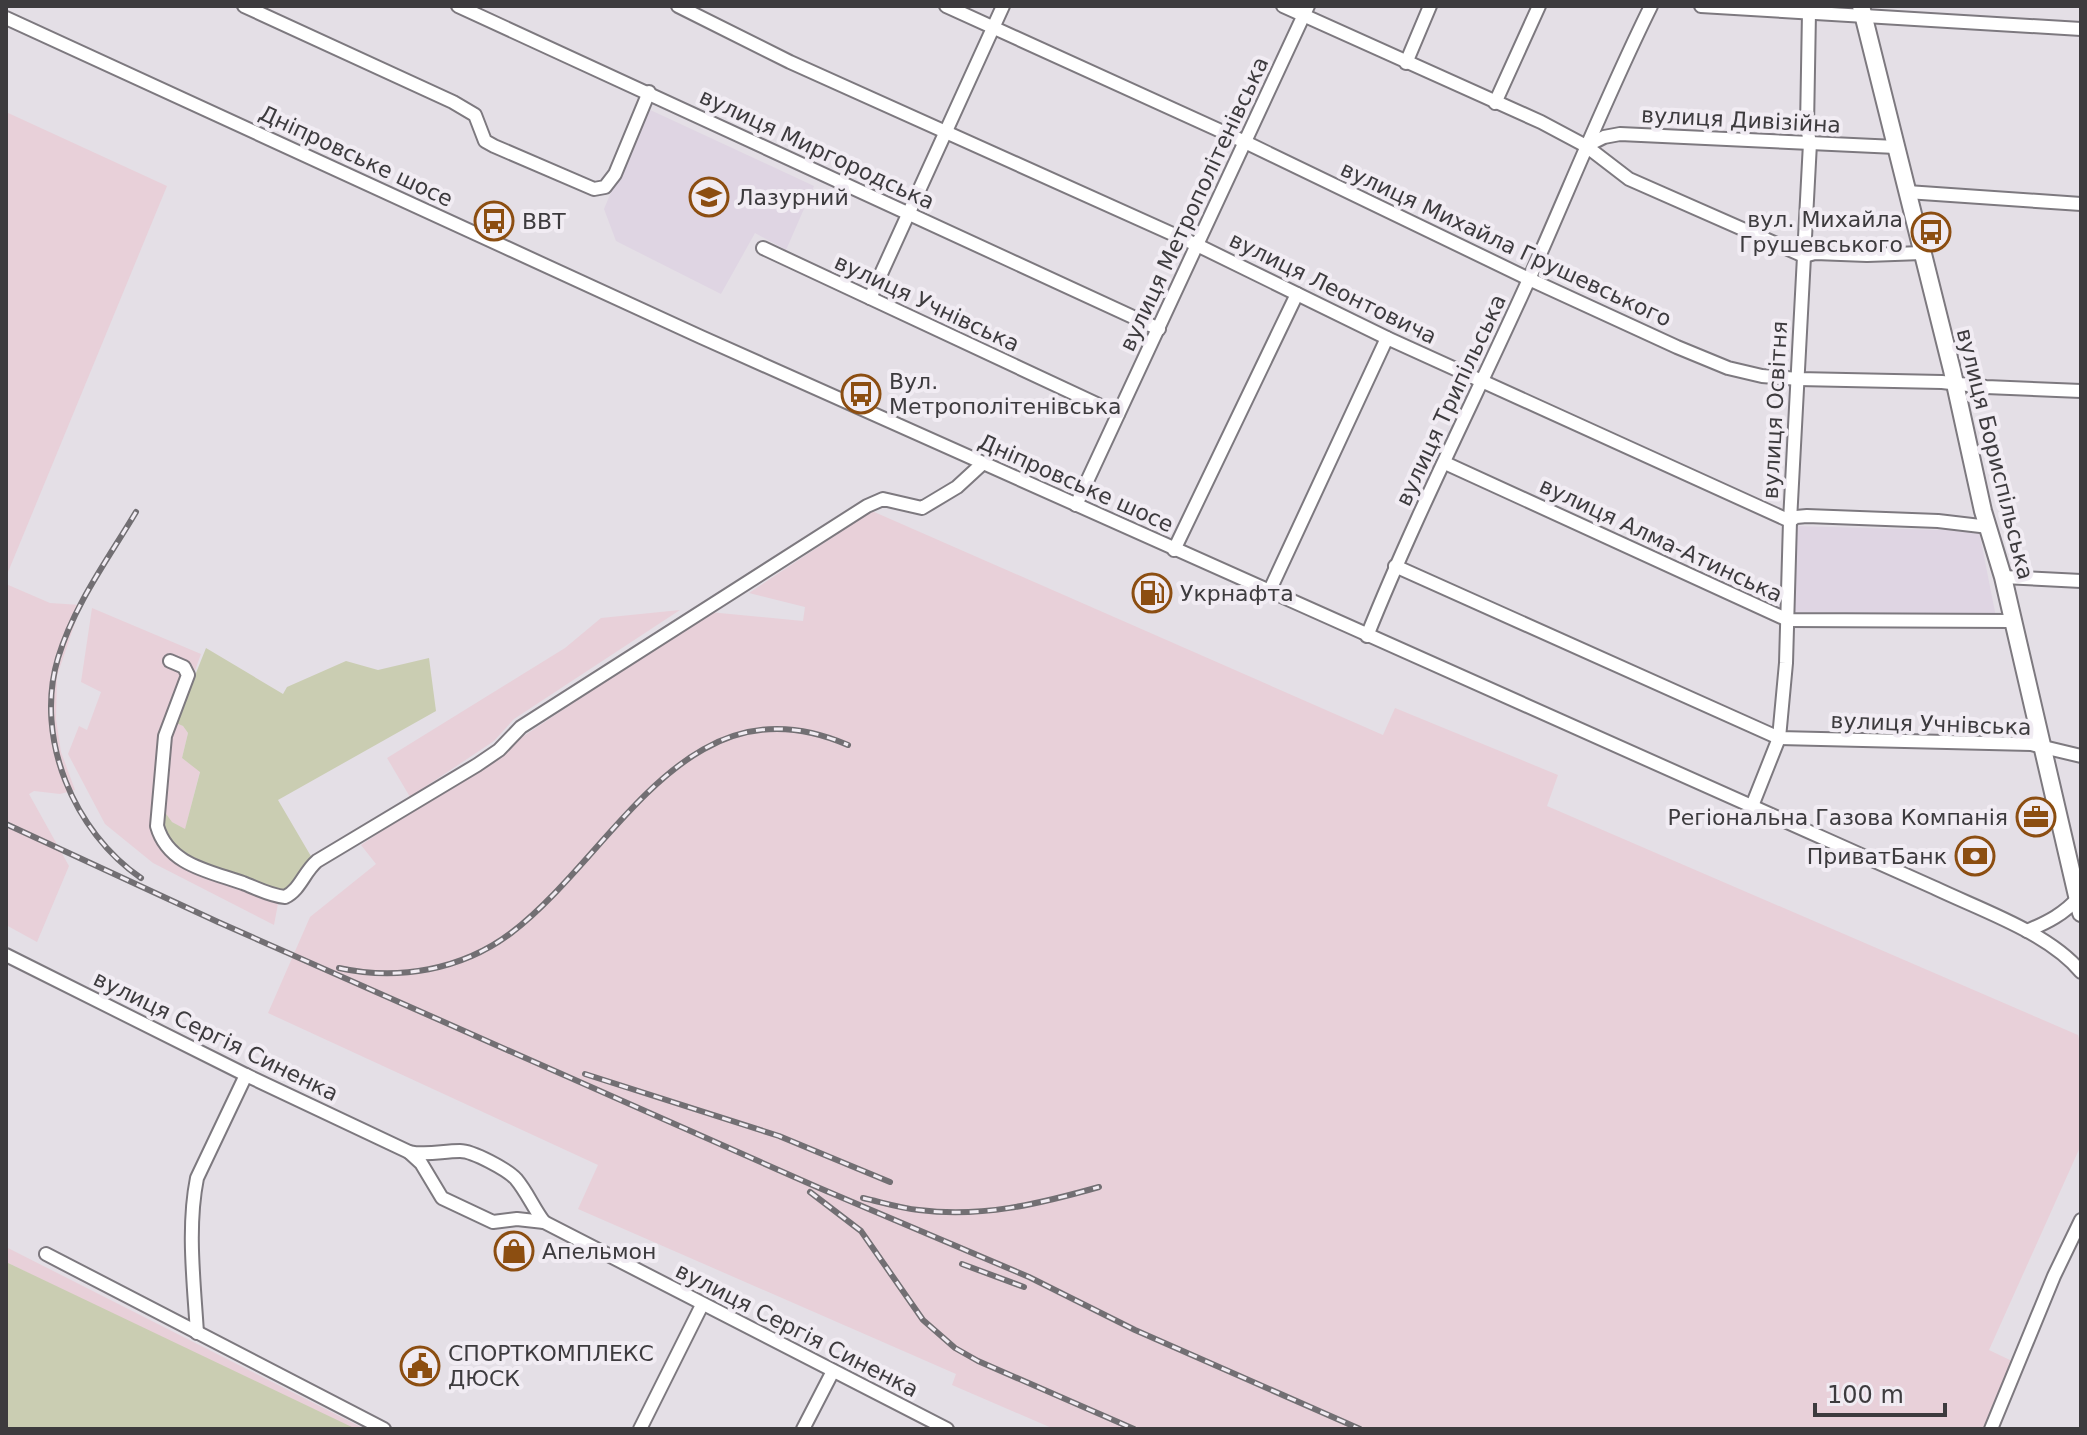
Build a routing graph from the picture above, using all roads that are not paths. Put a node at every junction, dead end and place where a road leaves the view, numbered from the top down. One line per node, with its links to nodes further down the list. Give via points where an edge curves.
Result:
1 (244, 6): 18 (street, via 453,102 475,115 485,141 594,189 602,189 615,174)
2 (458, 6): 18 (street, вулиця Миргородська)
3 (678, 6): 20 (street, вулиця Леонтовича)
4 (946, 6): 15 (street, вулиця Михайла Грушевського)
5 (1003, 6): 15 (street)
6 (1283, 6): 12 (street)
7 (1430, 6): 17 (street)
8 (1539, 6): 19 (street)
9 (1651, 6): 23 (street, вулиця Трипільська)
10 (1701, 6): 13 (street)
11 (1862, 10): 13 (street); 16 (street, via 1962,23); 24 (main road, вулиця Бориспільська)
12 (1306, 11): 17 (street); 21 (street, вулиця Метрополітенівська)
13 (1809, 12): 22 (street, вулиця Освітня)
14 (6, 18): 43 (street, Дніпровське шосе)
15 (993, 28): 20 (street); 21 (street, вулиця Михайла Грушевського)
16 (2081, 29)
17 (1406, 63): 19 (street)
18 (649, 92): 27 (street, вулиця Миргородська)
19 (1495, 103): 23 (street)
20 (945, 131): 27 (street); 28 (street, вулиця Леонтовича)
21 (1245, 142): 28 (street, вулиця Метрополітенівська); 32 (street, вулиця Михайла Грушевського)
22 (1810, 143): 23 (street, вулиця Дивізійна, via 1620,134); 24 (street, вулиця Дивізійна); 31 (street, вулиця Освітня)
23 (1586, 146): 31 (street, via 1629,179); 32 (street, вулиця Трипільська)
24 (1896, 147): 25 (main road, вулиця Бориспільська)
25 (1907, 192): 26 (street); 30 (main road, вулиця Бориспільська)
26 (2081, 204)
27 (908, 213): 34 (street); 35 (street, вулиця Миргородська)
28 (1197, 245): 33 (street, вулиця Леонтовича); 35 (street, вулиця Метрополітенівська)
29 (763, 248): 34 (street, вулиця Учнівська)
30 (1922, 253): 31 (street); 39 (main road, вулиця Бориспільська)
31 (1804, 256): 37 (street, вулиця Освітня)
32 (1529, 279): 37 (street, вулиця Михайла Грушевського, via 1704,359 1762,376); 38 (street, вулиця Трипільська)
33 (1297, 294): 36 (street, вулиця Леонтовича); 47 (street)
34 (870, 298): 41 (street, вулиця Учнівська)
35 (1159, 329): 41 (street, вулиця Метрополітенівська)
36 (1387, 338): 38 (street, вулиця Леонтовича); 51 (street)
37 (1798, 379): 39 (street, вулиця Михайла Грушевського); 45 (street, вулиця Освітня)
38 (1482, 381): 42 (street, вулиця Трипільська); 45 (street, вулиця Леонтовича)
39 (1954, 383): 40 (street, вулиця Михайла Грушевського); 46 (main road, вулиця Бориспільська)
40 (2081, 391)
41 (1118, 414): 44 (street, вулиця Метрополітенівська)
42 (1445, 463): 48 (street, вулиця Трипільська); 52 (street, вулиця Алма-Атинська)
43 (982, 464): 44 (street, Дніпровське шосе); 55 (street, via 922,508 883,499 867,506 521,727 477,765 317,861 285,897 200,870 171,851 160,836 165,736 188,675)
44 (1076, 505): 47 (street, Дніпровське шосе)
45 (1790, 521): 46 (street, via 1807,516); 52 (street, вулиця Освітня)
46 (1989, 527): 49 (main road, вулиця Бориспільська)
47 (1174, 550): 51 (street, Дніпровське шосе)
48 (1395, 566): 54 (street, вулиця Трипільська); 56 (street)
49 (2003, 577): 50 (street); 53 (main road, вулиця Бориспільська)
50 (2081, 581)
51 (1269, 592): 54 (street, Дніпровське шосе)
52 (1788, 620): 53 (street, вулиця Алма-Атинська); 56 (street, вулиця Освітня)
53 (2012, 621): 57 (main road, вулиця Бориспільська)
54 (1367, 636): 59 (street, Дніпровське шосе)
55 (170, 661)
56 (1779, 738): 57 (street, вулиця Учнівська, via 2031,744); 59 (street, вулиця Освітня)
57 (2044, 749): 58 (street, вулиця Учнівська); 60 (main road, вулиця Бориспільська)
58 (2081, 756)
59 (1752, 806): 61 (street, Дніпровське шосе)
60 (2080, 905): 61 (street)
61 (2027, 931): 63 (street, Дніпровське шосе, via 2069,957)
62 (6, 955): 64 (street, вулиця Сергія Синенка)
63 (2081, 972)
64 (246, 1075): 65 (street, вулиця Сергія Синенка); 70 (street, via 194,1193)
65 (409, 1152): 67 (street, вулиця Сергія Синенка, via 442,1198 493,1222); 67 (street, вулиця Сергія Синенка, via 470,1153 518,1181)
66 (2081, 1220): 76 (street)
67 (544, 1222): 69 (street, вулиця Сергія Синенка)
68 (46, 1254): 70 (street)
69 (702, 1305): 71 (street, вулиця Сергія Синенка); 73 (street)
70 (197, 1333): 72 (street)
71 (833, 1371): 74 (street); 75 (street, вулиця Сергія Синенка)
72 (384, 1429)
73 (640, 1429)
74 (803, 1429)
75 (947, 1429)
76 (1991, 1429)

